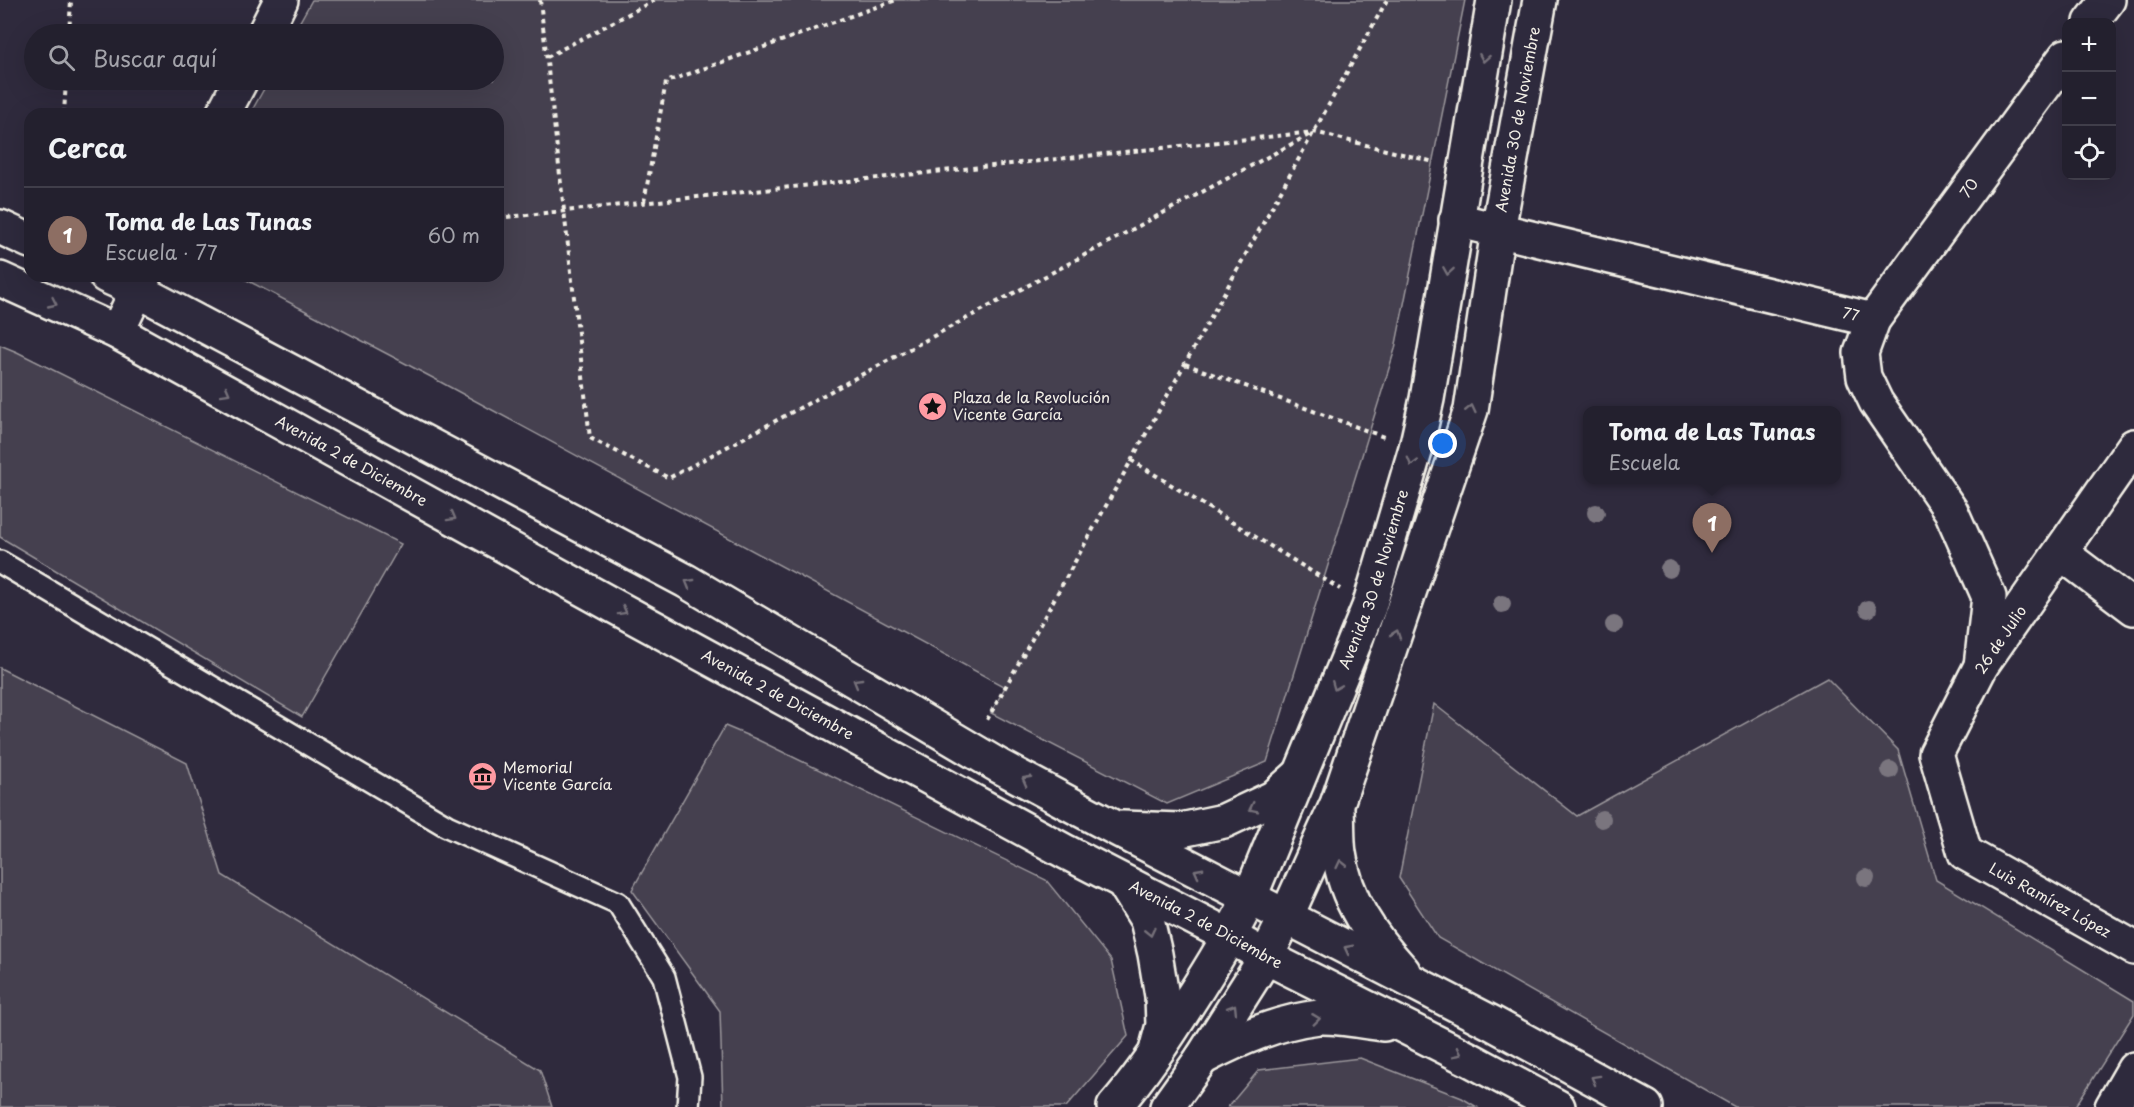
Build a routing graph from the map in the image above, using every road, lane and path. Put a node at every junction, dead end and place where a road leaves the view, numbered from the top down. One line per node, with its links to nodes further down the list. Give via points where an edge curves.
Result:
1 (71, 0): 11 (path)
2 (281, 0): 12 (main road)
3 (540, 0): 13 (path)
4 (655, 0): 13 (path)
5 (896, 0): 21 (path, via 666,82)
6 (1387, 0): 19 (path)
7 (1494, 0): 20 (main road, Avenida 30 de Noviembre, one-way to 20)
8 (1540, 0): 26 (main road, Avenida 30 de Noviembre)
9 (2108, 0): 10 (main road)
10 (2094, 18)
11 (70, 24)
12 (269, 24)
13 (547, 57): 22 (path)
14 (2062, 63): 30 (main road, 70)
15 (65, 90): 17 (path)
16 (236, 90): 18 (main road)
17 (64, 108)
18 (226, 108)
19 (1314, 132): 20 (path); 21 (path); 22 (path, via 669,478 590,438); 32 (path)
20 (1466, 170): 24 (main road, Avenida 30 de Noviembre)
21 (644, 202): 22 (path)
22 (564, 211): 23 (path)
23 (504, 217)
24 (1456, 220): 26 (main road, 77); 34 (main road, Avenida 30 de Noviembre, one-way to 34)
25 (0, 227): 27 (main road)
26 (1498, 230): 30 (main road, 77); 43 (main road, Avenida 30 de Noviembre, one-way to 26, via 1471,411)
27 (24, 238)
28 (0, 279): 31 (main road, Avenida 2 de Diciembre, one-way to 31)
29 (140, 283): 31 (main road); 41 (main road, one-way to 29, via 686,581)
30 (1873, 320): 40 (main road, 77, via 1862,353 1864,376 1876,402 1951,511 1989,597)
31 (117, 332): 46 (main road, Avenida 2 de Diciembre, one-way to 46)
32 (1185, 364): 34 (path); 35 (path)
33 (2134, 446): 36 (main road, 26 de Julio)
34 (1416, 448): 38 (main road, Avenida 30 de Noviembre, one-way to 38)
35 (1131, 460): 38 (path); 41 (path)
36 (2061, 553): 39 (main road); 40 (main road, 26 de Julio)
37 (0, 562): 57 (lane, via 447,826 618,903 664,977 690,1077)
38 (1369, 607): 42 (main road, Avenida 30 de Noviembre, one-way to 42)
39 (2134, 608)
40 (1981, 666): 45 (main road, 26 de Julio, via 1936,754)
41 (971, 749): 44 (main road, one-way to 41)
42 (1300, 774): 44 (main road, one-way to 44, via 1273,798 1224,821 1181,830); 47 (main road, Avenida 30 de Noviembre)
43 (1337, 804): 48 (main road, Avenida 30 de Noviembre); 52 (main road, one-way to 43, via 1378,944 1348,891 1339,853)
44 (1115, 828): 47 (main road, one-way to 44)
45 (1965, 853): 50 (main road, Luis Ramírez López)
46 (1123, 881): 49 (main road, Avenida 2 de Diciembre); 54 (main road, one-way to 54, via 1147,920 1155,954 1163,1025)
47 (1249, 899): 48 (main road); 49 (main road, Avenida 30 de Noviembre)
48 (1286, 917): 51 (main road, Avenida 30 de Noviembre); 52 (main road, one-way to 48)
49 (1231, 937): 51 (main road, Avenida 2 de Diciembre); 54 (main road, Avenida 30 de Noviembre)
50 (2134, 948)
51 (1266, 957): 53 (main road, Avenida 2 de Diciembre); 55 (main road, Avenida 30 de Noviembre, one-way to 51)
52 (1414, 983): 61 (main road, one-way to 52)
53 (1406, 1027): 55 (main road, one-way to 53, via 1238,1039 1321,1017); 60 (main road, Avenida 2 de Diciembre, one-way to 60)
54 (1156, 1055): 58 (main road, Avenida 30 de Noviembre)
55 (1202, 1058): 59 (main road, Avenida 30 de Noviembre)
56 (2134, 1069): 62 (main road)
57 (688, 1107)
58 (1114, 1107)
59 (1167, 1107)
60 (1558, 1107)
61 (1646, 1107)
62 (2112, 1107)

